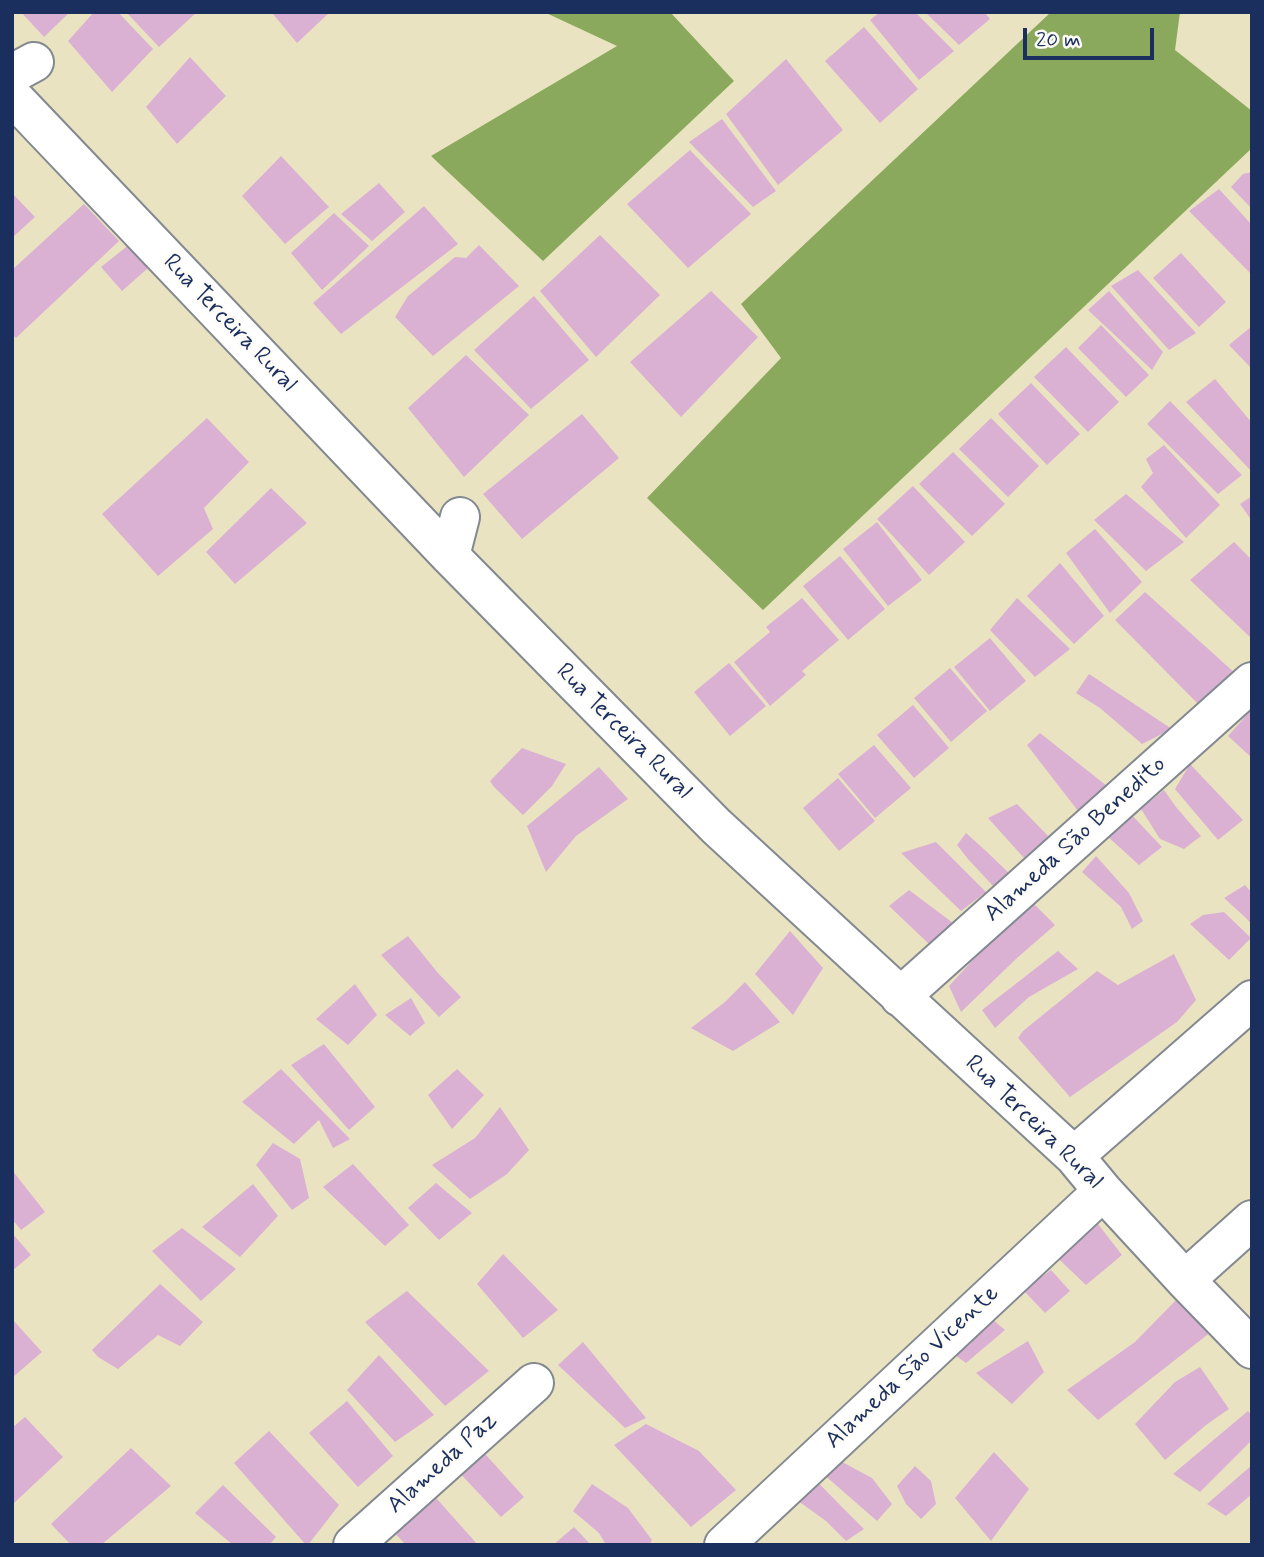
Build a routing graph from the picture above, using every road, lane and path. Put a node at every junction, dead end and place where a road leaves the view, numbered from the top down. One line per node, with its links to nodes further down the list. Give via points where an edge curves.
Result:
1 (12, 96): 3 (street, Rua Terceira Rural)
2 (460, 517): 3 (street)
3 (450, 556): 5 (street, Rua Terceira Rural, via 739,828)
4 (1252, 682): 5 (street, Alameda São Benedito)
5 (900, 997): 7 (street, Rua Terceira Rural)
6 (1252, 1000): 7 (street)
7 (1074, 1156): 8 (street, Rua Terceira Rural)
8 (1103, 1191): 10 (street, Rua Terceira Rural); 14 (street, Alameda São Vicente)
9 (1252, 1220): 10 (street)
10 (1185, 1280): 11 (street, Rua Terceira Rural)
11 (1252, 1349)
12 (534, 1383): 13 (street, Alameda Paz)
13 (353, 1545)
14 (724, 1545)

